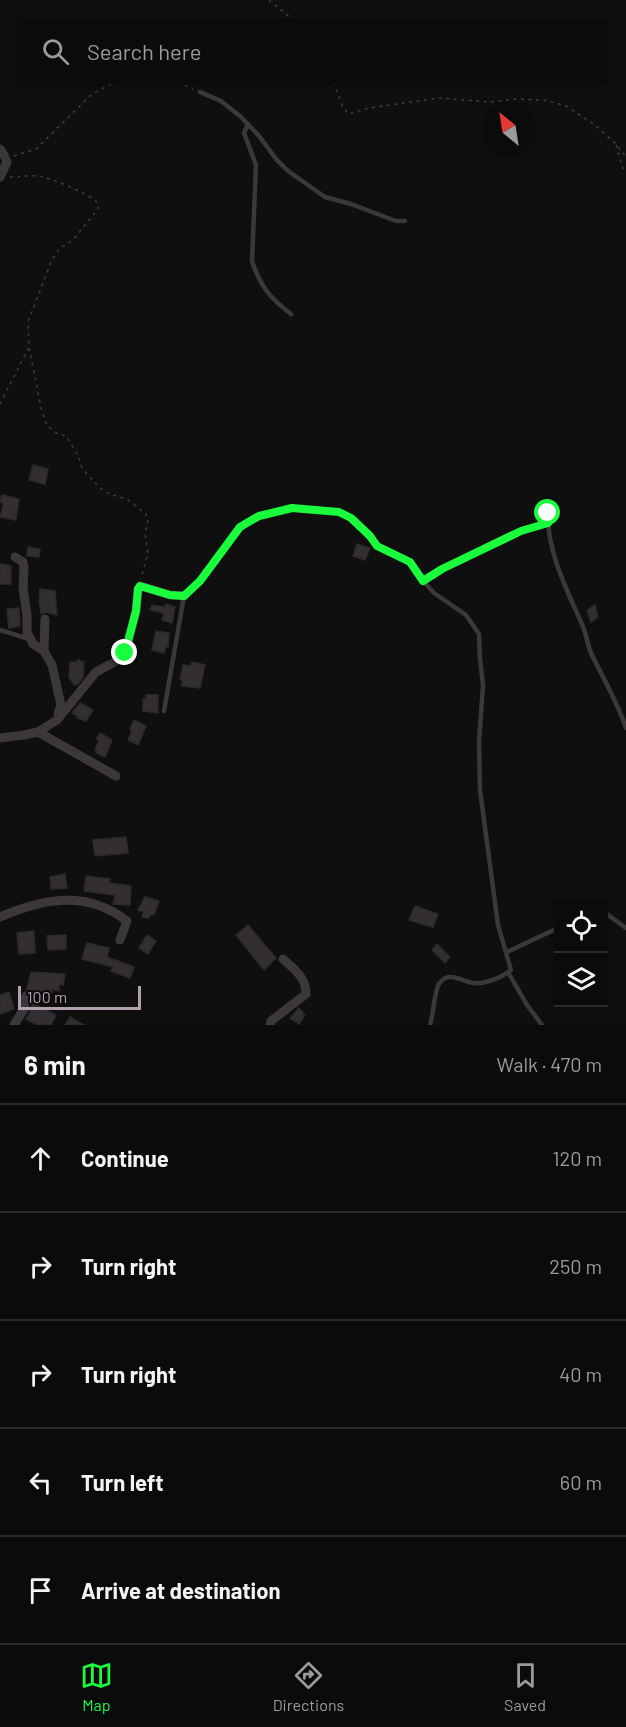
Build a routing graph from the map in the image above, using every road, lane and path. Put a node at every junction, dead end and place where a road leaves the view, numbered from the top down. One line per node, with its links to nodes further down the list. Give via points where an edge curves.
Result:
1 (269, 0): 2 (path)
2 (291, 18)
3 (114, 84): 10 (path, via 92,95 36,149)
4 (182, 84): 6 (path)
5 (335, 84): 8 (path, via 348,114 439,98 489,102 544,100 570,108)
6 (200, 92): 7 (lane, via 221,100)
7 (248, 124): 15 (lane, via 288,171 325,197); 16 (lane, via 244,133 256,165 252,261 267,293)
8 (616, 144): 11 (path); 12 (path)
9 (0, 149): 13 (street, via 7,162)
10 (18, 154)
11 (626, 157)
12 (626, 173)
13 (0, 177)
14 (16, 177): 17 (path, via 51,179 98,203 98,209 51,262 28,322)
15 (405, 221)
16 (291, 314)
17 (29, 347): 18 (path); 23 (path, via 47,426 66,436 94,482 146,514 148,554)
18 (0, 404)
19 (548, 513): 20 (lane)
20 (548, 523): 22 (lane, via 511,536); 31 (lane, via 563,581)
21 (15, 557): 27 (street, via 23,562)
22 (423, 581): 24 (lane, via 410,562 377,546 351,518 339,512 292,508 259,516 240,527); 40 (lane, via 466,615 479,634 483,685 480,790 498,925)
23 (139, 587): 24 (street); 30 (street, via 122,658 96,672)
24 (184, 596): 29 (lane)
25 (45, 619): 28 (street)
26 (0, 630): 27 (lane)
27 (29, 639): 28 (street)
28 (44, 651): 30 (street, via 52,665 61,705)
29 (164, 711)
30 (57, 720): 32 (street)
31 (626, 728)
32 (38, 732): 33 (street); 34 (street)
33 (0, 738)
34 (116, 776)
35 (608, 915): 37 (lane)
36 (0, 917): 39 (street, via 31,906 88,901 127,921)
37 (626, 928)
38 (554, 930): 40 (lane)
39 (120, 940)
40 (507, 952): 42 (lane, via 511,970)
41 (283, 959): 45 (street, via 304,982 306,993)
42 (508, 972): 46 (lane, via 474,983 444,979 436,991); 47 (lane)
43 (26, 996): 44 (street, via 24,1009)
44 (14, 1025)
45 (270, 1025)
46 (430, 1025)
47 (542, 1025)

